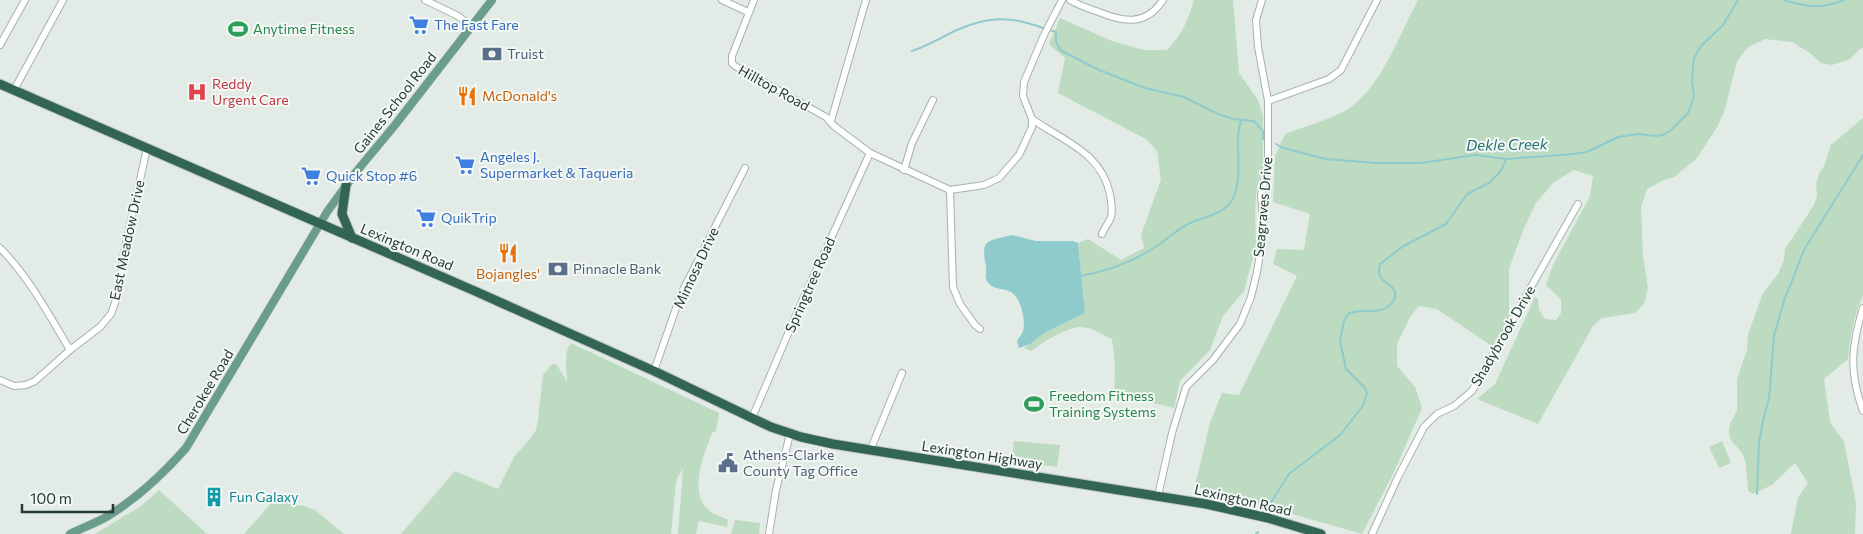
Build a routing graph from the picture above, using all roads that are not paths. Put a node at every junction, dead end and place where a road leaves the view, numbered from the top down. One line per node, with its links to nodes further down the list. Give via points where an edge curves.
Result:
1 (25, 0): 15 (street)
2 (62, 0): 17 (street)
3 (425, 0): 14 (street)
4 (492, 0): 14 (main road, Gaines School Road)
5 (722, 0): 13 (street)
6 (754, 0): 13 (street, Hilltop Road)
7 (866, 0): 21 (street)
8 (1062, 0): 20 (street, via 1024,82 1023,96)
9 (1070, 0): 10 (street, via 1109,16 1136,20 1150,15)
10 (1163, 0)
11 (1262, 0): 19 (street, Seagraves Drive, via 1256,20)
12 (1377, 0): 19 (street, via 1341,70 1329,79)
13 (748, 12): 21 (street, Hilltop Road, via 732,63)
14 (471, 26): 26 (main road, Gaines School Road)
15 (0, 45)
16 (0, 84): 17 (highway, Lexington Road)
17 (14, 90): 22 (highway, Lexington Road)
18 (933, 100): 25 (street, via 912,143)
19 (1268, 101): 45 (street, Seagraves Drive, via 1268,159 1261,196 1264,229 1257,272 1240,324 1213,360 1186,387)
20 (1032, 119): 27 (street, via 1032,127 1019,155 1005,173 984,184); 30 (street, via 1080,149 1101,170 1112,202 1111,216)
21 (831, 121): 23 (street, Hilltop Road)
22 (147, 148): 29 (highway, Lexington Road); 35 (street, East Meadow Drive, via 111,314 100,328)
23 (870, 153): 25 (street, Hilltop Road); 41 (street, Springtree Road)
24 (745, 168): 36 (street, Mimosa Drive, via 681,294)
25 (904, 170): 27 (street, Hilltop Road)
26 (346, 185): 29 (main road, Gaines School Road); 31 (highway, via 342,214)
27 (950, 190): 34 (street, via 952,287 960,304)
28 (1578, 204): 49 (street, Shadybrook Drive, via 1472,391 1454,406 1437,414 1424,427)
29 (320, 224): 31 (highway, Lexington Road); 46 (main road, Cherokee Road, via 186,448 136,497)
30 (1102, 234)
31 (352, 238): 36 (highway, Lexington Road)
32 (0, 248): 35 (street, via 12,259 38,296)
33 (1863, 308): 39 (street, via 1854,336 1853,356)
34 (980, 329)
35 (70, 350): 38 (street, East Meadow Drive, via 35,381 14,386)
36 (654, 371): 41 (highway, Lexington Road)
37 (902, 373): 44 (street)
38 (0, 380)
39 (1860, 391): 40 (street)
40 (1863, 411)
41 (752, 418): 42 (highway, Lexington Road)
42 (790, 434): 43 (highway, Lexington Road); 47 (street)
43 (801, 437): 44 (highway, Lexington Highway)
44 (870, 451): 45 (highway, Lexington Highway)
45 (1158, 496): 48 (highway, Lexington Road, via 1230,509)
46 (70, 534)
47 (769, 534)
48 (1321, 534)
49 (1372, 534)

